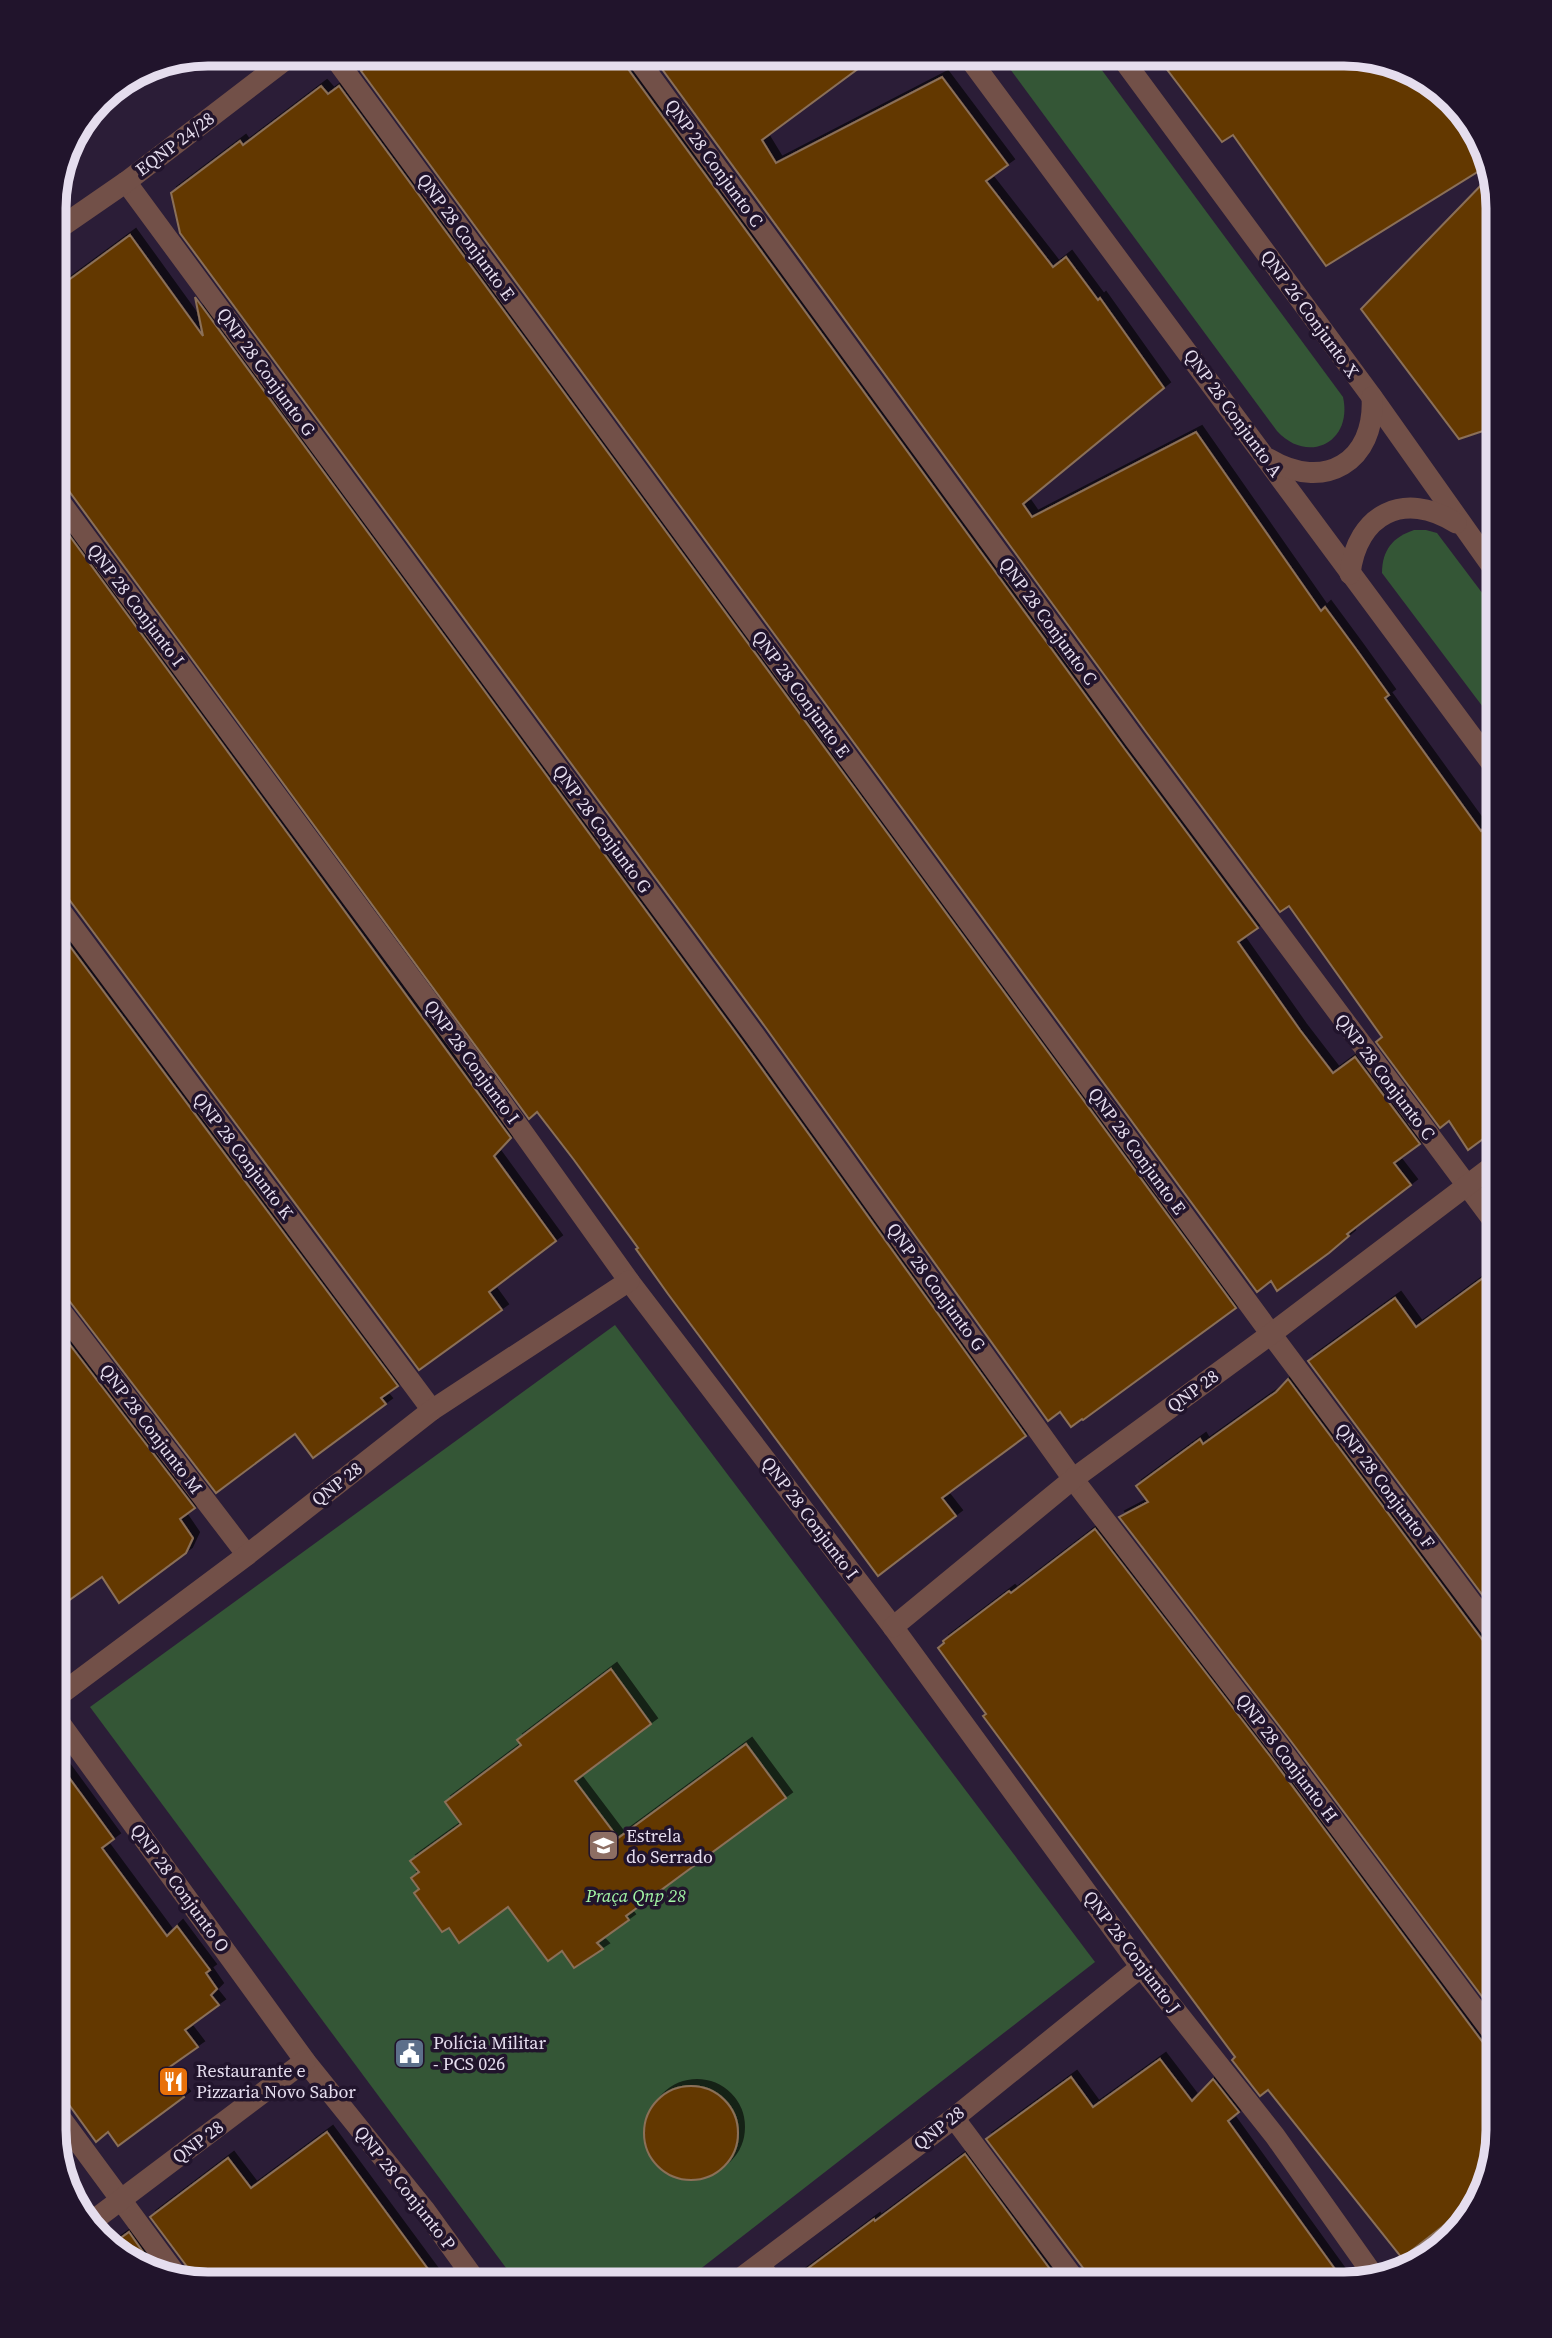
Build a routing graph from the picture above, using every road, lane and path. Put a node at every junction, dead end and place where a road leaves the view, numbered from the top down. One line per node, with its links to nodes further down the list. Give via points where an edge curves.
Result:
1 (274, 66): 6 (street, EQNP 24/28)
2 (341, 66): 21 (street, QNP 28 Conjunto E)
3 (643, 66): 17 (street, QNP 28 Conjunto C)
4 (975, 67): 9 (street, QNP 28 Conjunto A)
5 (1128, 67): 8 (street, QNP 26 Conjunto X)
6 (126, 182): 7 (street, EQNP 24/28); 23 (street, QNP 28 Conjunto G, via 755,1036)
7 (67, 223)
8 (1372, 397): 9 (street, via 1368,436 1343,465 1305,474 1269,459); 11 (street, QNP 26 Conjunto X)
9 (1256, 444): 13 (street, QNP 28 Conjunto A)
10 (67, 511): 19 (street, QNP 28 Conjunto I)
11 (1467, 534): 12 (street, QNP 26 Conjunto X); 13 (street, via 1456,522 1426,508 1394,511 1367,528 1357,542)
12 (1486, 559)
13 (1350, 574): 14 (street, QNP 28 Conjunto A)
14 (1486, 756)
15 (67, 919): 22 (street, QNP 28 Conjunto K)
16 (1486, 1171): 17 (street, QNP 28)
17 (1466, 1185): 18 (street, QNP 28 Conjunto C); 21 (street, QNP 28)
18 (1486, 1211)
19 (629, 1281): 22 (street, QNP 28); 26 (street, QNP 28 Conjunto I)
20 (66, 1318): 24 (street, QNP 28 Conjunto M)
21 (1271, 1334): 23 (street, QNP 28); 25 (street, QNP 28 Conjunto F)
22 (432, 1410): 24 (street, QNP 28)
23 (1073, 1479): 26 (street, QNP 28); 30 (street, QNP 28 Conjunto H)
24 (247, 1555): 27 (street, QNP 28)
25 (1486, 1622)
26 (893, 1627): 29 (street, QNP 28 Conjunto J)
27 (66, 1690)
28 (66, 1732): 31 (street, QNP 28 Conjunto O)
29 (1141, 1967): 32 (street, QNP 28); 38 (street, QNP 28 Conjunto J, via 1275,2136)
30 (1486, 2024)
31 (306, 2061): 34 (street, QNP 28); 39 (street, QNP 28 Conjunto P)
32 (954, 2118): 36 (street, QNP 28); 42 (street)
33 (66, 2125): 34 (street)
34 (122, 2199): 35 (street, QNP 28); 37 (street)
35 (97, 2218)
36 (760, 2265): 40 (street, QNP 28); 41 (street)
37 (170, 2266)
38 (1369, 2269)
39 (469, 2271)
40 (751, 2271)
41 (765, 2271)
42 (1069, 2272)

